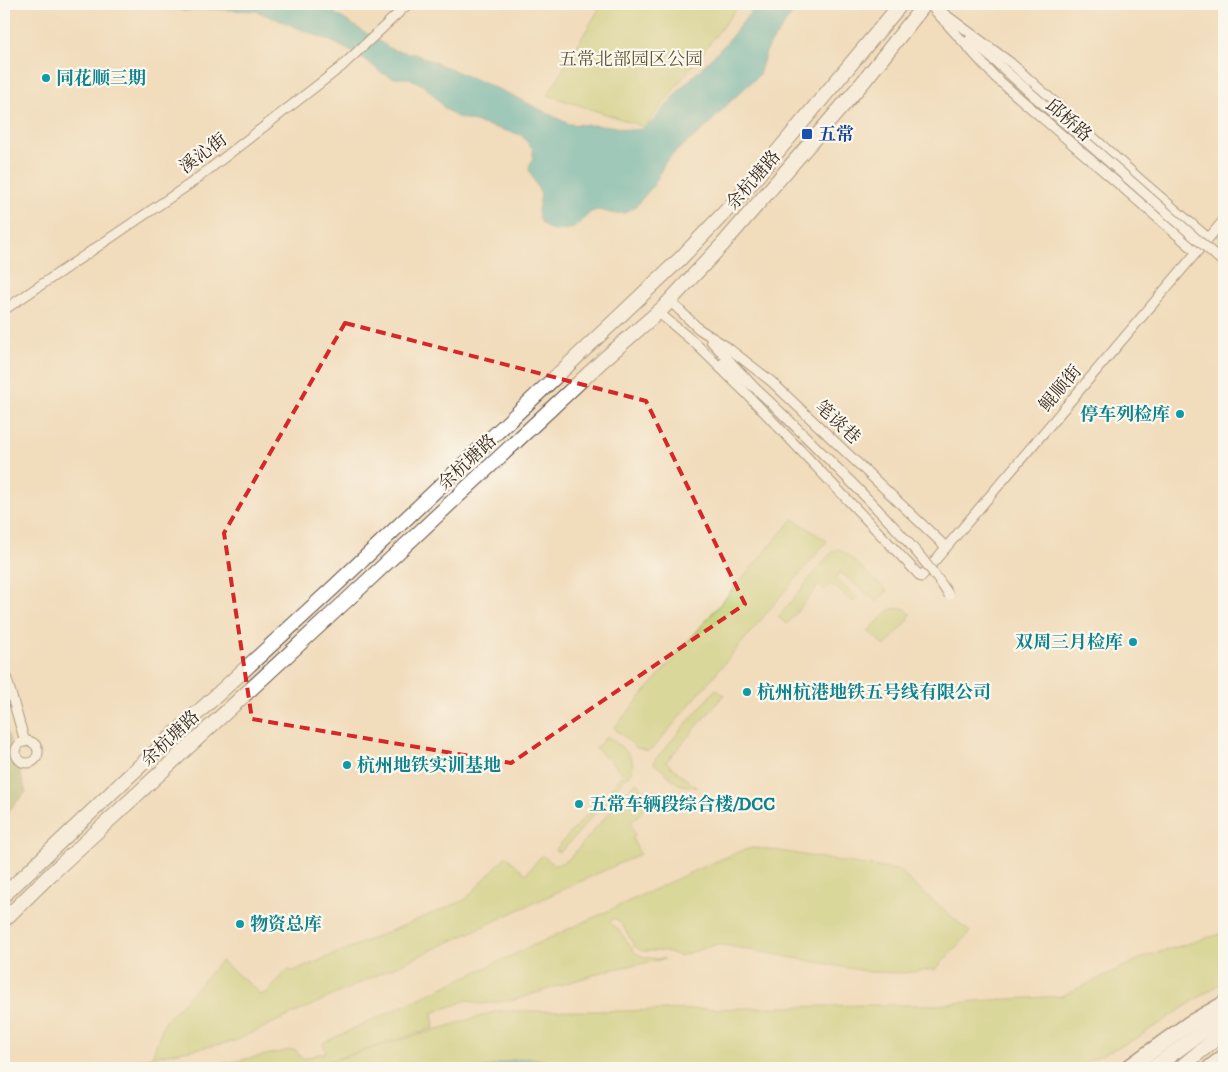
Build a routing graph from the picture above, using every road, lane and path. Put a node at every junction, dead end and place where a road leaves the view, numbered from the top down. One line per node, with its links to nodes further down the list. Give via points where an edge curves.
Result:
1 (408, 4): 10 (street, 溪沁街, via 352,57 190,184)
2 (901, 4): 20 (main road, 余杭塘路, via 742,194 680,259)
3 (925, 4): 9 (main road, 余杭塘路, via 851,96)
4 (930, 4): 6 (street, 邱桥路, via 1011,63); 7 (street, 邱桥路, via 995,77); 8 (street, 邱桥路, bridge)
5 (1224, 220): 6 (street, 鲲顺街)
6 (1208, 238): 7 (street, 鲲顺街)
7 (1196, 251): 15 (street, 鲲顺街)
8 (1224, 263)
9 (670, 300): 11 (main road, 余杭塘路); 12 (street, 笔谈巷)
10 (4, 310)
11 (658, 312): 13 (street, 笔谈巷); 21 (main road, 余杭塘路)
12 (699, 329): 14 (street, 笔谈巷); 15 (street, 笔谈巷, via 772,382)
13 (696, 344): 14 (street, 笔谈巷); 16 (street, 笔谈巷)
14 (755, 388): 17 (street, 笔谈巷, bridge, via 913,546)
15 (946, 547): 16 (street, 鲲顺街)
16 (921, 577)
17 (949, 595)
18 (4, 668): 19 (street)
19 (25, 742)
20 (4, 895)
21 (4, 920)
22 (1224, 1004): 26 (highway, via 1189,1024)
23 (1224, 1016): 27 (main road)
24 (1224, 1032): 28 (main road)
25 (1224, 1057): 29 (highway)
26 (1128, 1068)
27 (1152, 1068)
28 (1180, 1068)
29 (1210, 1068)

